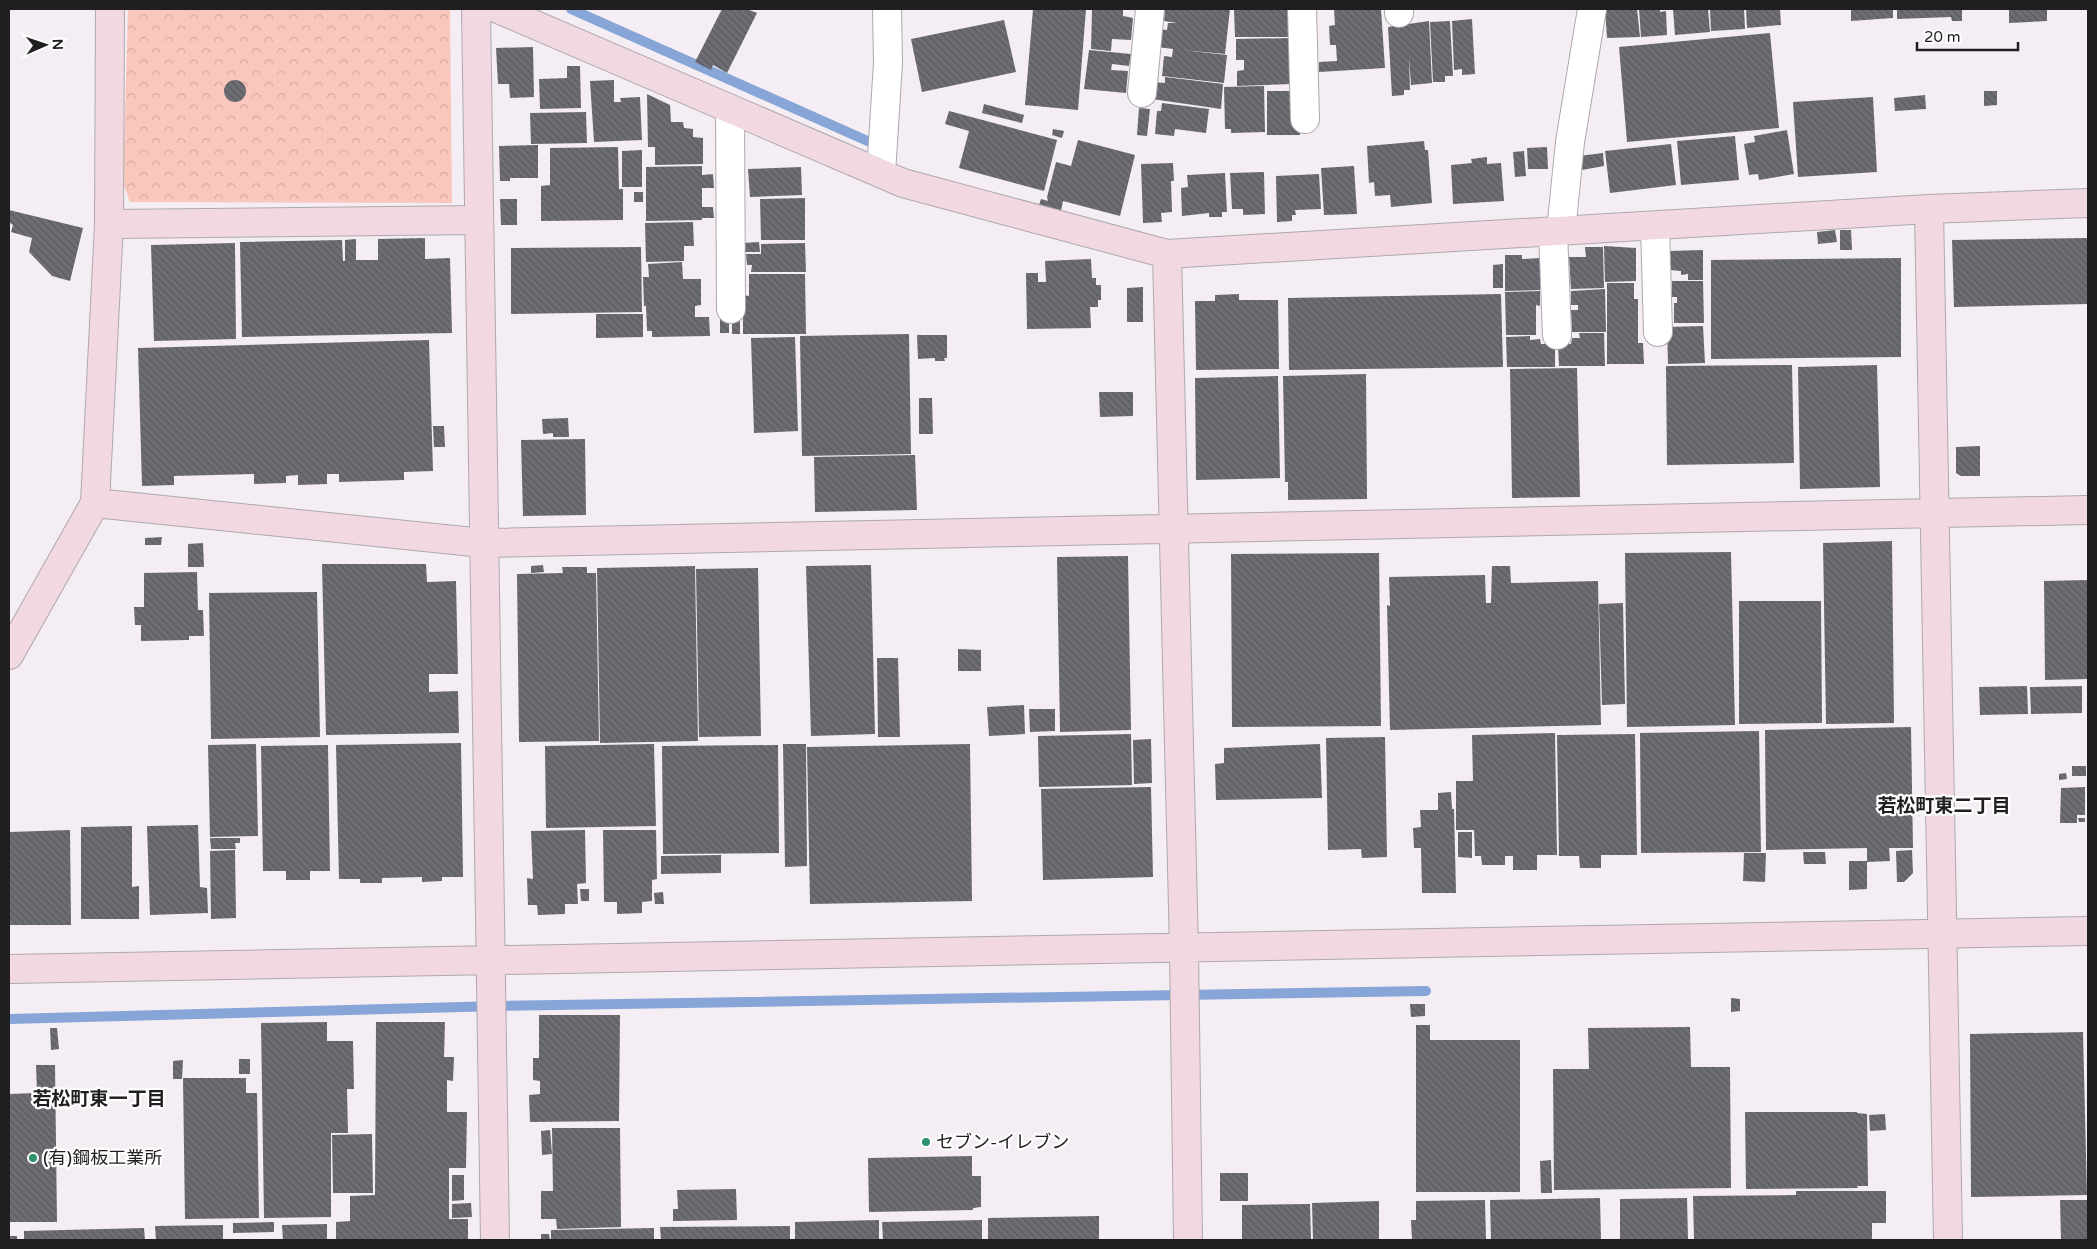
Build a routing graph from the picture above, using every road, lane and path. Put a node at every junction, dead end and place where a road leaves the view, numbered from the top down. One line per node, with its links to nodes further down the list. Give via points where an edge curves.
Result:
1 (110, 9): 16 (street)
2 (476, 9): 15 (street)
3 (498, 9): 9 (street)
4 (887, 9): 11 (street, via 888,63)
5 (1150, 9): 8 (street)
6 (1302, 9): 10 (street)
7 (1592, 9): 14 (street)
8 (1142, 93)
9 (730, 109): 11 (street); 19 (street)
10 (1305, 119)
11 (882, 162): 18 (street, via 903,183)
12 (2088, 203): 13 (street)
13 (1928, 209): 17 (street); 24 (street)
14 (1560, 219): 17 (street); 18 (street); 21 (street)
15 (479, 220): 16 (street); 26 (street)
16 (109, 224): 22 (street)
17 (1654, 226): 20 (street)
18 (1167, 254): 25 (street)
19 (731, 309)
20 (1658, 332)
21 (1557, 335)
22 (95, 503): 26 (street); 27 (street)
23 (2088, 510): 24 (street)
24 (1934, 514): 25 (street); 29 (street)
25 (1174, 529): 26 (street); 30 (street)
26 (483, 543): 31 (street)
27 (9, 655)
28 (2088, 931): 29 (street)
29 (1942, 934): 30 (street); 35 (street)
30 (1184, 948): 31 (street); 34 (street)
31 (491, 962): 32 (street); 33 (street)
32 (9, 970)
33 (496, 1240)
34 (1188, 1240)
35 (1948, 1240)

